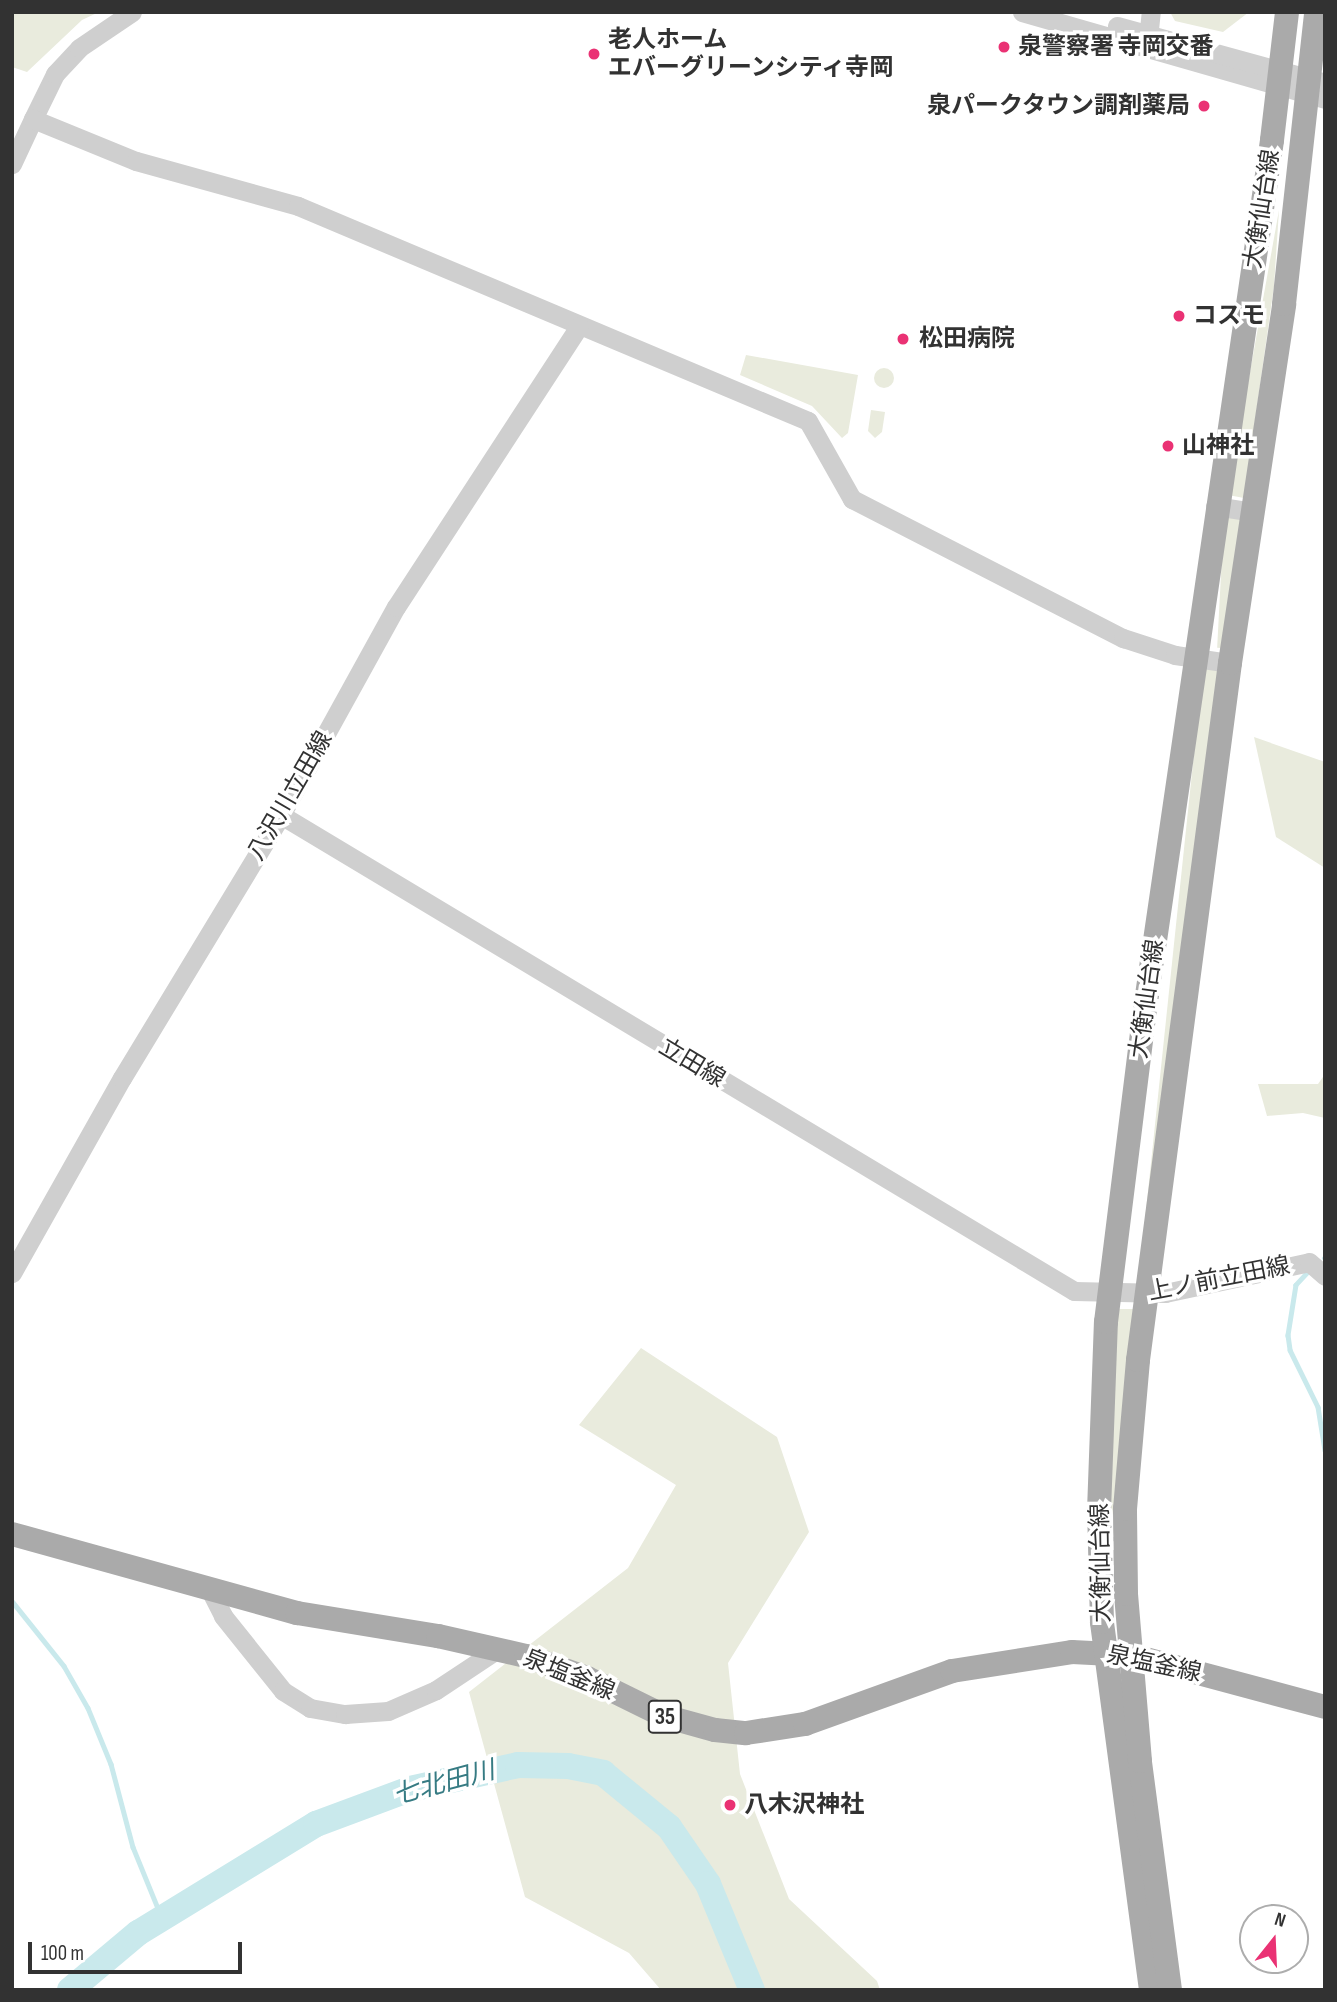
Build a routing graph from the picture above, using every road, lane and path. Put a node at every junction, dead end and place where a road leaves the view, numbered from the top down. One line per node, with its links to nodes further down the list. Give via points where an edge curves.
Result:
1 (132, 12): 10 (street, via 79,48 55,74)
2 (1022, 12): 7 (street)
3 (1065, 12): 7 (street)
4 (1151, 12): 7 (street)
5 (1287, 12): 8 (main road, 大衡仙台線)
6 (1316, 12): 9 (main road, 大衡仙台線)
7 (1148, 42): 8 (street)
8 (1279, 79): 9 (street); 13 (main road, 大衡仙台線)
9 (1316, 88): 14 (main road, 大衡仙台線)
10 (33, 120): 11 (street); 12 (street, via 136,161 298,206)
11 (12, 164)
12 (579, 326): 15 (street, via 808,421 852,499 1123,638); 17 (street, 八沢川立田線, via 396,607)
13 (1215, 506): 14 (street); 15 (main road, 大衡仙台線)
14 (1253, 512): 16 (main road, 大衡仙台線)
15 (1194, 658): 16 (street); 20 (main road, 大衡仙台線)
16 (1230, 663): 21 (main road, 大衡仙台線)
17 (281, 815): 18 (street, 八沢川立田線); 20 (street, 立田線, via 1028,1267 1074,1291)
18 (12, 1273)
19 (1325, 1276): 21 (street, 上ノ前立田線, via 1309,1262)
20 (1108, 1295): 21 (street, 上ノ前立田線); 25 (main road, 大衡仙台線, via 1099,1511)
21 (1146, 1295): 26 (main road, 大衡仙台線, via 1125,1509)
22 (12, 1534): 23 (main road, 泉塩釜線 / 35)
23 (211, 1592): 24 (main road, 泉塩釜線 / 35, via 297,1613); 24 (street, via 223,1616 283,1691 310,1708 345,1714 387,1711 436,1690)
24 (498, 1649): 25 (main road, 泉塩釜線 / 35, via 587,1678 664,1716 746,1733 834,1716 952,1671 1032,1657)
25 (1105, 1651): 26 (main road, 泉塩釜線 / 35); 28 (main road, 大衡仙台線)
26 (1131, 1655): 27 (main road, 泉塩釜線 / 35); 29 (main road, 大衡仙台線, via 1141,1775)
27 (1325, 1707)
28 (1151, 1990)
29 (1170, 1990)

